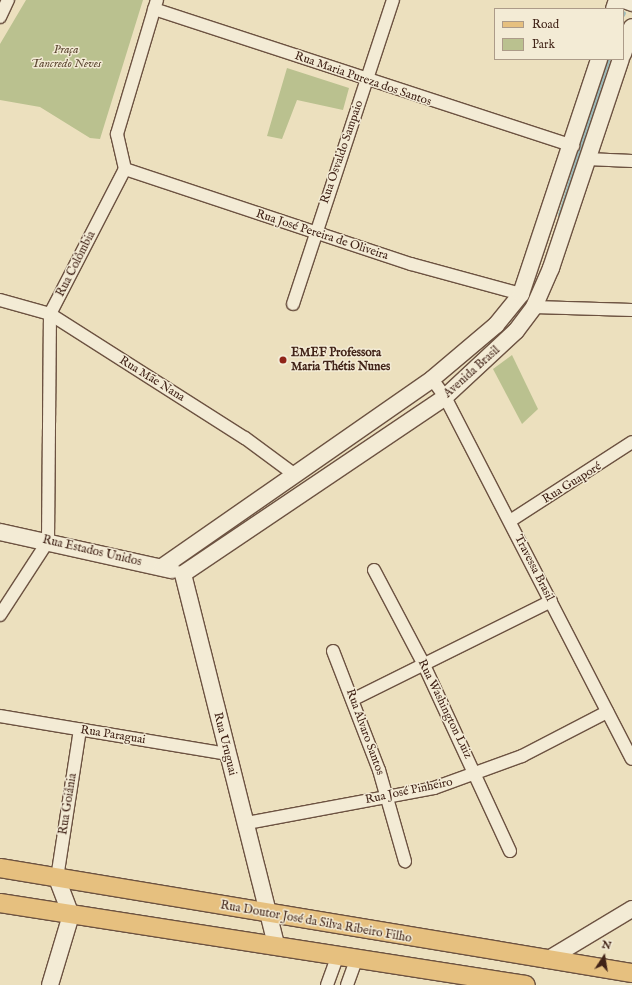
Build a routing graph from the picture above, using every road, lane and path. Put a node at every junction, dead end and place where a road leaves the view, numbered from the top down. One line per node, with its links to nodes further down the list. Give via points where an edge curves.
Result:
1 (8, 0): 6 (street)
2 (393, 0): 11 (street, Rua Osvaldo Sampaio)
3 (617, 0): 5 (street)
4 (155, 5): 11 (street, Rua Maria Pureza dos Santos); 15 (street, via 117,134)
5 (632, 5)
6 (0, 17)
7 (632, 27): 8 (street)
8 (624, 51)
9 (599, 60): 12 (street, Avenida Brasil)
10 (621, 60): 13 (street, Avenida Brasil)
11 (366, 80): 12 (street, Rua Maria Pureza dos Santos); 16 (street, Rua Osvaldo Sampaio)
12 (573, 146): 17 (street, Avenida Brasil)
13 (587, 159): 14 (street); 20 (street, Avenida Brasil, via 552,268)
14 (632, 161)
15 (125, 169): 16 (street, Rua José Pereira de Oliveira); 22 (street, Rua Colômbia)
16 (315, 233): 17 (street, Rua José Pereira de Oliveira, via 412,264); 19 (street, Rua Osvaldo Sampaio)
17 (522, 294): 23 (street, Avenida Brasil, via 496,325)
18 (0, 300): 22 (street, Rua Mãe Nana)
19 (293, 304)
20 (534, 307): 21 (street); 24 (street, Avenida Brasil, via 516,331)
21 (632, 310)
22 (50, 314): 26 (street, Rua Mãe Nana, via 245,438); 29 (street, Rua Colômbia)
23 (432, 379): 24 (street, Travessa Brasil); 26 (street, Avenida Brasil)
24 (445, 397): 27 (street, Travessa Brasil); 32 (street, Avenida Brasil)
25 (632, 442): 27 (street, Rua Guaporé)
26 (295, 475): 30 (street, Avenida Brasil)
27 (510, 521): 33 (street, Travessa Brasil)
28 (0, 532): 29 (street, Rua Estados Unidos)
29 (48, 541): 30 (street, Rua Estados Unidos); 34 (street)
30 (162, 567): 32 (street, Rua Estados Unidos)
31 (374, 570): 36 (street, Rua Washington Luiz)
32 (183, 574): 41 (street, Rua Uruguai)
33 (551, 601): 36 (street); 38 (street, Travessa Brasil)
34 (0, 615)
35 (333, 651): 37 (street, Rua Alvaro Santos)
36 (424, 665): 37 (street); 43 (street, Rua Washington Luiz)
37 (354, 699): 44 (street, Rua Alvaro Santos)
38 (607, 712): 42 (street, Travessa Brasil); 43 (street, Rua José Pinheiro)
39 (0, 716): 40 (street, Rua Paraguai)
40 (80, 730): 41 (street, Rua Paraguai); 49 (street, Rua Goiânia)
41 (227, 754): 45 (street, Rua Uruguai)
42 (632, 759)
43 (477, 775): 44 (street, Rua José Pinheiro, via 434,788); 46 (street, Rua Washington Luiz)
44 (387, 796): 45 (street, Rua José Pinheiro); 47 (street, Rua Alvaro Santos)
45 (247, 823): 52 (street, Rua Uruguai)
46 (510, 851)
47 (405, 861)
48 (0, 868): 49 (main road, Rua Doutor José da Silva Ribeiro Filho)
49 (57, 878): 52 (main road, Rua Doutor José da Silva Ribeiro Filho); 53 (street)
50 (0, 903): 53 (main road)
51 (632, 909): 57 (street)
52 (268, 914): 54 (street, Rua Uruguai); 57 (main road, Rua Doutor José da Silva Ribeiro Filho)
53 (71, 915): 54 (main road); 59 (street)
54 (276, 945): 55 (main road)
55 (338, 954): 56 (main road); 60 (street)
56 (357, 957): 61 (street); 62 (main road)
57 (547, 960): 58 (main road, Rua Doutor José da Silva Ribeiro Filho)
58 (632, 973)
59 (50, 985)
60 (327, 985)
61 (347, 985)
62 (526, 985)

